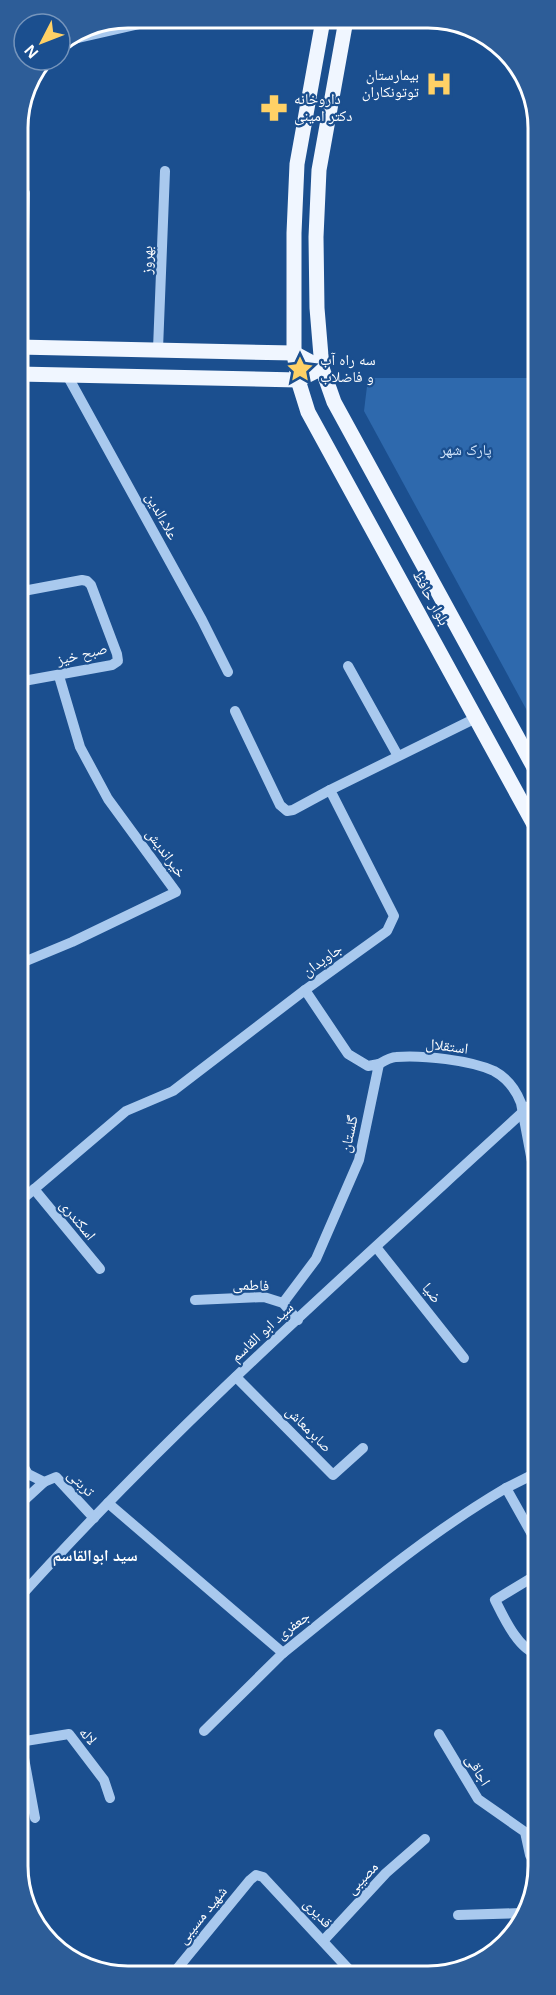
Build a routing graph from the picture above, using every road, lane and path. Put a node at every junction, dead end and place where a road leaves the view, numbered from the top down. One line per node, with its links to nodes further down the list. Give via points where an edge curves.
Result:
1 (322, 28): 6 (main road, بلوار حافظ, via 297,164)
2 (345, 28): 7 (main road, بلوار حافظ, via 319,170 316,308)
3 (165, 171): 5 (street, بهروز)
4 (29, 347): 5 (main road)
5 (158, 349): 6 (main road)
6 (294, 353): 7 (main road); 10 (main road, بلوار حافظ)
7 (322, 368): 10 (main road); 19 (main road, بلوار حافظ, via 334,402)
8 (29, 374): 9 (main road)
9 (67, 375): 10 (main road); 13 (street, علاءالدین)
10 (298, 380): 17 (main road, بلوار حافظ, via 308,412)
11 (29, 590): 14 (street, صبح خیز, via 87,581 114,644 118,661 112,665)
12 (348, 666): 18 (street)
13 (228, 672)
14 (59, 676): 15 (street, صبح خیز); 22 (street, خیراندیش, via 80,747 108,799 176,892)
15 (29, 680)
16 (235, 711): 20 (street, via 280,805 287,811)
17 (476, 718): 18 (street); 21 (main road, بلوار حافظ)
18 (398, 756): 20 (street)
19 (528, 756)
20 (330, 790): 23 (street, جاویدان, via 394,916 387,932)
21 (528, 813)
22 (29, 960)
23 (305, 990): 24 (street, via 348,1054 368,1066); 28 (street, جاویدان, via 173,1091 126,1111)
24 (379, 1064): 26 (street, استقلال, via 394,1057 459,1060 495,1072 518,1094); 33 (street, گلستان, via 359,1160 316,1259)
25 (527, 1108): 26 (street, سید ابو القاسم)
26 (522, 1113): 27 (street, استقلال); 30 (street, سید ابو القاسم)
27 (527, 1140)
28 (34, 1189): 29 (street, جاویدان); 31 (street, اسکندری)
29 (28, 1194)
30 (376, 1247): 34 (street, سید ابو القاسم); 35 (street, ضیا)
31 (100, 1269)
32 (195, 1300): 33 (street, فاطمی, via 264,1297)
33 (283, 1303): 34 (street, فاطمی)
34 (297, 1320): 36 (street, سید ابو القاسم)
35 (464, 1358)
36 (236, 1377): 37 (street, صابرمعاش, via 333,1475); 43 (street, سید ابو القاسم)
37 (363, 1448)
38 (28, 1474): 40 (street, تربتی)
39 (527, 1477): 41 (street, جعفری)
40 (44, 1482): 42 (street); 44 (street, تربتی, via 56,1477)
41 (506, 1488): 45 (street); 49 (street, جعفری, via 470,1509 384,1572)
42 (28, 1497)
43 (108, 1503): 44 (street, سید ابو القاسم); 49 (street, جعفری)
44 (94, 1518): 47 (street, سید ابو القاسم)
45 (527, 1526)
46 (527, 1581): 48 (street, via 495,1600)
47 (28, 1588)
48 (527, 1648)
49 (283, 1653): 50 (street)
50 (204, 1731)
51 (439, 1734): 57 (street, اجاقی, via 477,1798 525,1832)
52 (28, 1741): 54 (street, لاله, via 69,1734 104,1780)
53 (28, 1783): 55 (street)
54 (110, 1798)
55 (35, 1818)
56 (425, 1839): 61 (street, مصیبی, via 386,1873)
57 (527, 1841)
58 (256, 1875): 61 (street, قدیری, via 263,1877); 62 (street, شهید مسیبی)
59 (516, 1913): 60 (street)
60 (458, 1914)
61 (323, 1941): 63 (street, قدیری)
62 (179, 1966)
63 (346, 1966)

